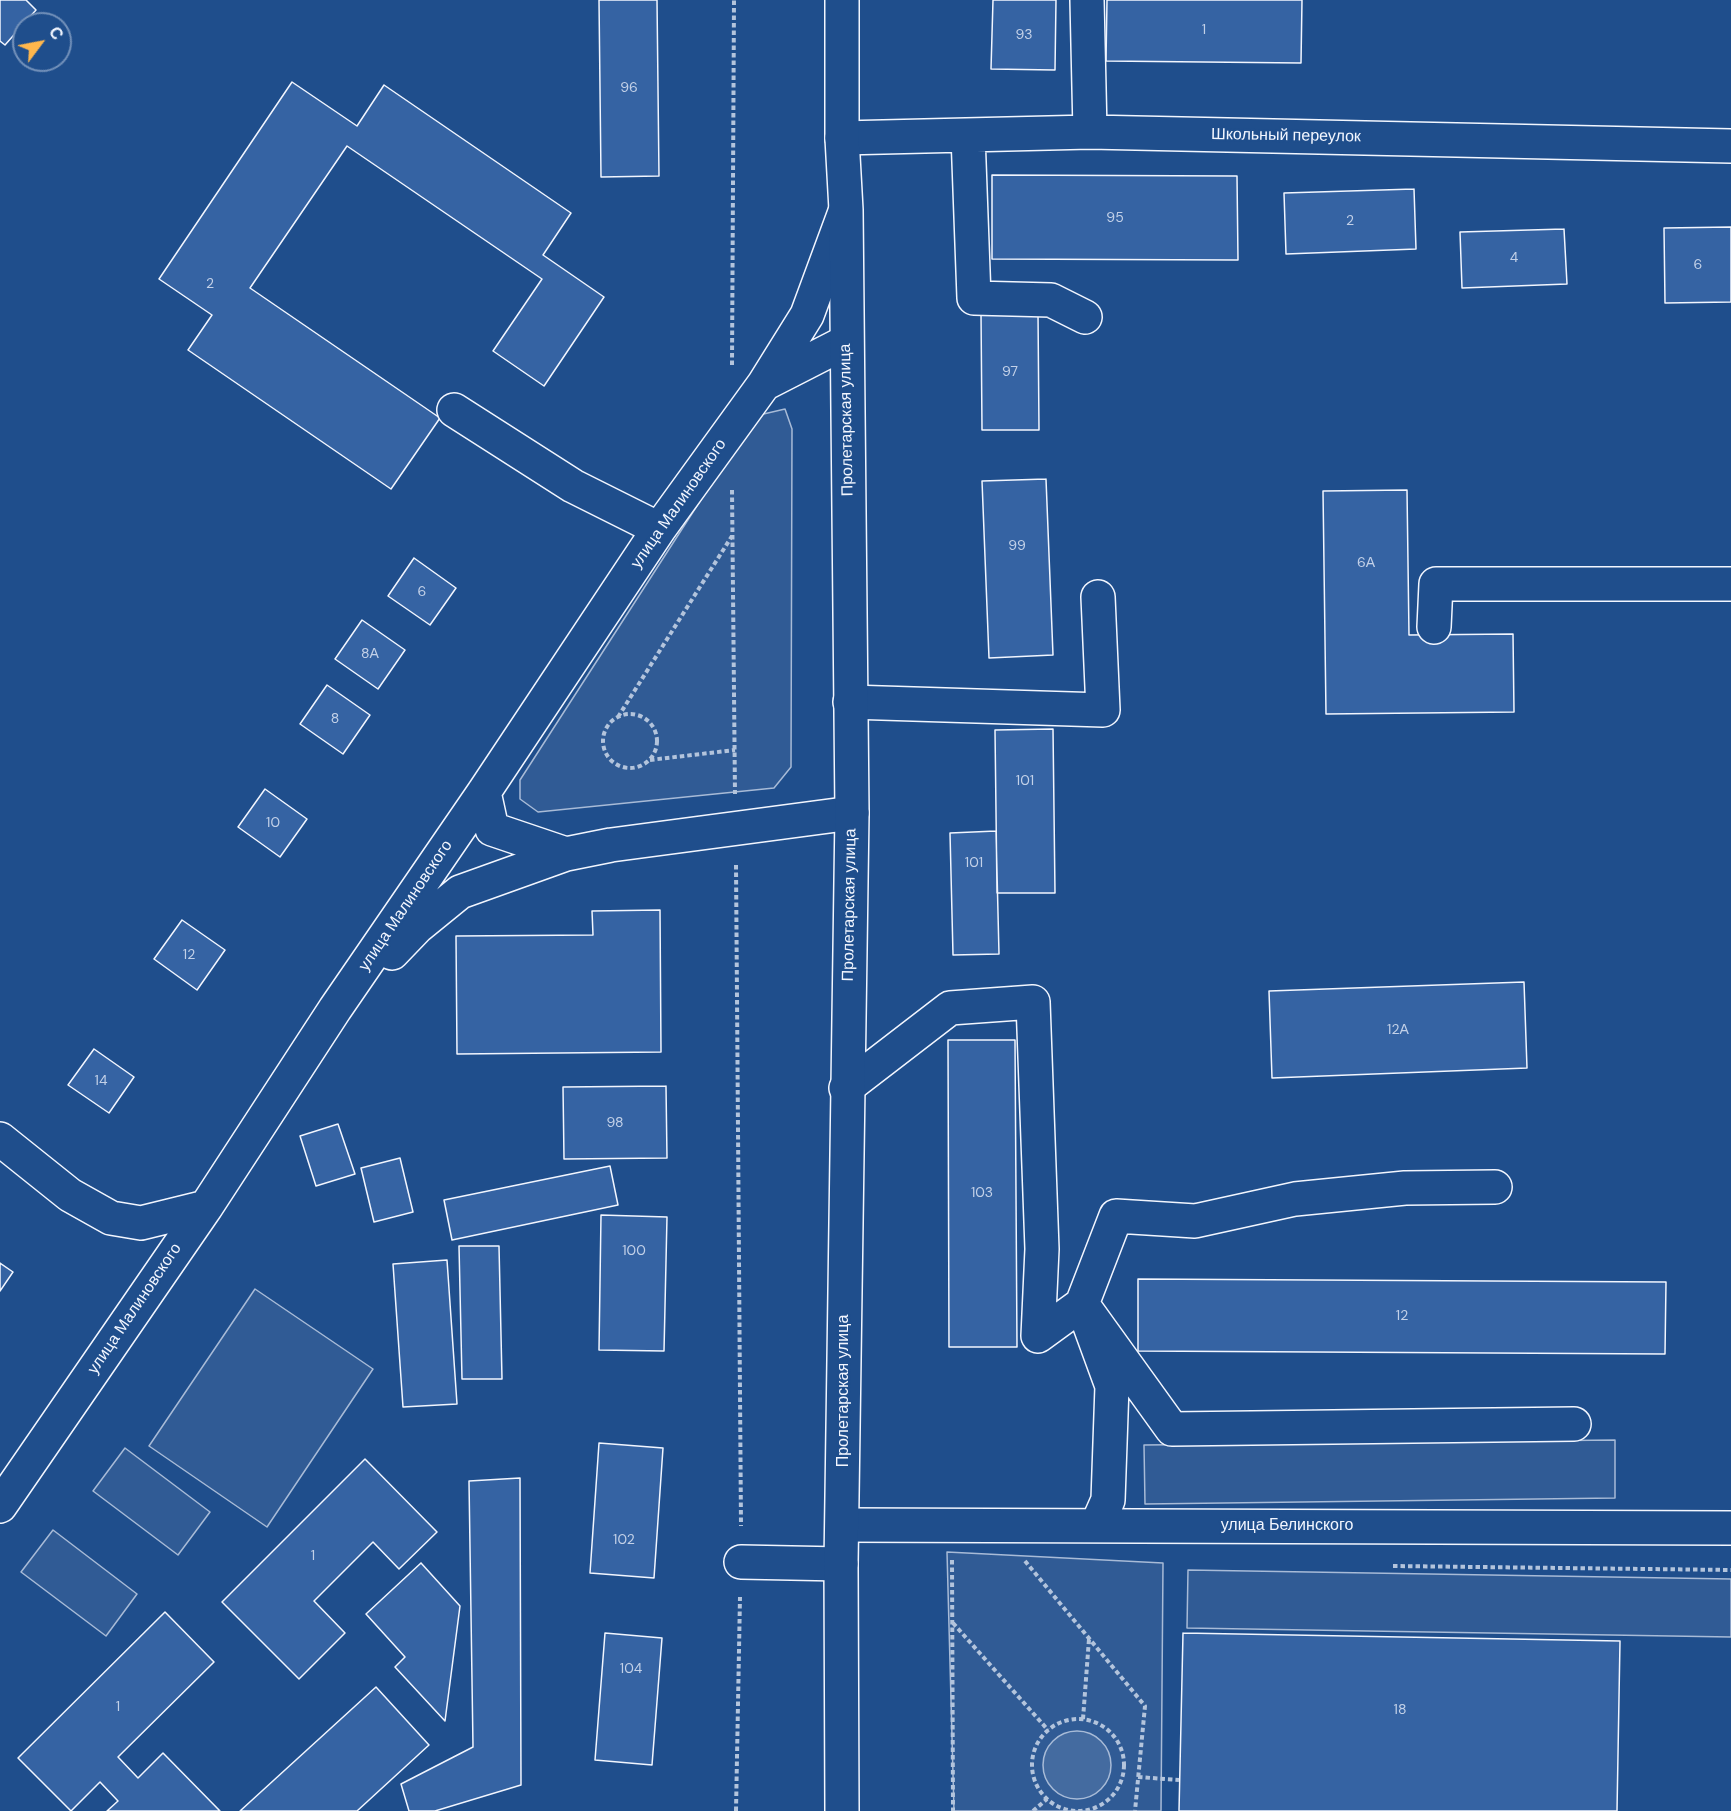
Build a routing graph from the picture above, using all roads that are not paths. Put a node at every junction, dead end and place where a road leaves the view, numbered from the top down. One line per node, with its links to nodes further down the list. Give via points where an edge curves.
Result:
1 (842, 0): 5 (street, Пролетарская улица)
2 (1088, 0): 3 (street)
3 (1090, 132): 4 (street, Школьный переулок); 6 (street, Школьный переулок)
4 (968, 135): 5 (street, Школьный переулок); 8 (street, via 974,297 1051,300)
5 (842, 138): 7 (street, Пролетарская улица)
6 (1731, 146)
7 (846, 210): 9 (street, Пролетарская улица); 10 (street, via 807,315)
8 (1085, 317)
9 (846, 342): 10 (street, улица Малиновского); 16 (street, Пролетарская улица)
10 (764, 384): 12 (street, улица Малиновского)
11 (454, 410): 12 (street, via 573,486)
12 (659, 528): 17 (street, улица Малиновского)
13 (1731, 584): 15 (street, via 1436,584)
14 (1098, 597): 16 (street, via 1103,710)
15 (1434, 627)
16 (850, 702): 18 (street, Пролетарская улица)
17 (484, 792): 19 (street, via 492,829); 20 (street, улица Малиновского)
18 (852, 813): 19 (street); 21 (street, Пролетарская улица)
19 (566, 854): 20 (street, via 459,892 417,927)
20 (335, 1009): 24 (street, улица Малиновского)
21 (846, 1088): 25 (street, via 950,1008 1033,1002 1042,1249 1038,1336); 28 (street, Пролетарская улица)
22 (0, 1139): 24 (street, via 70,1195 111,1218 141,1223)
23 (1495, 1187): 25 (street, via 1405,1188 1295,1199 1195,1221 1116,1216)
24 (206, 1207): 27 (street, улица Малиновского)
25 (1082, 1304): 26 (street, via 1172,1429); 29 (street, via 1112,1386 1107,1500)
26 (1574, 1424)
27 (0, 1506)
28 (843, 1525): 29 (street, улица Белинского); 32 (street, Пролетарская улица)
29 (1097, 1526): 30 (street, улица Белинского)
30 (1731, 1528)
31 (741, 1562): 32 (street)
32 (841, 1564): 33 (street, Пролетарская улица)
33 (842, 1811)

